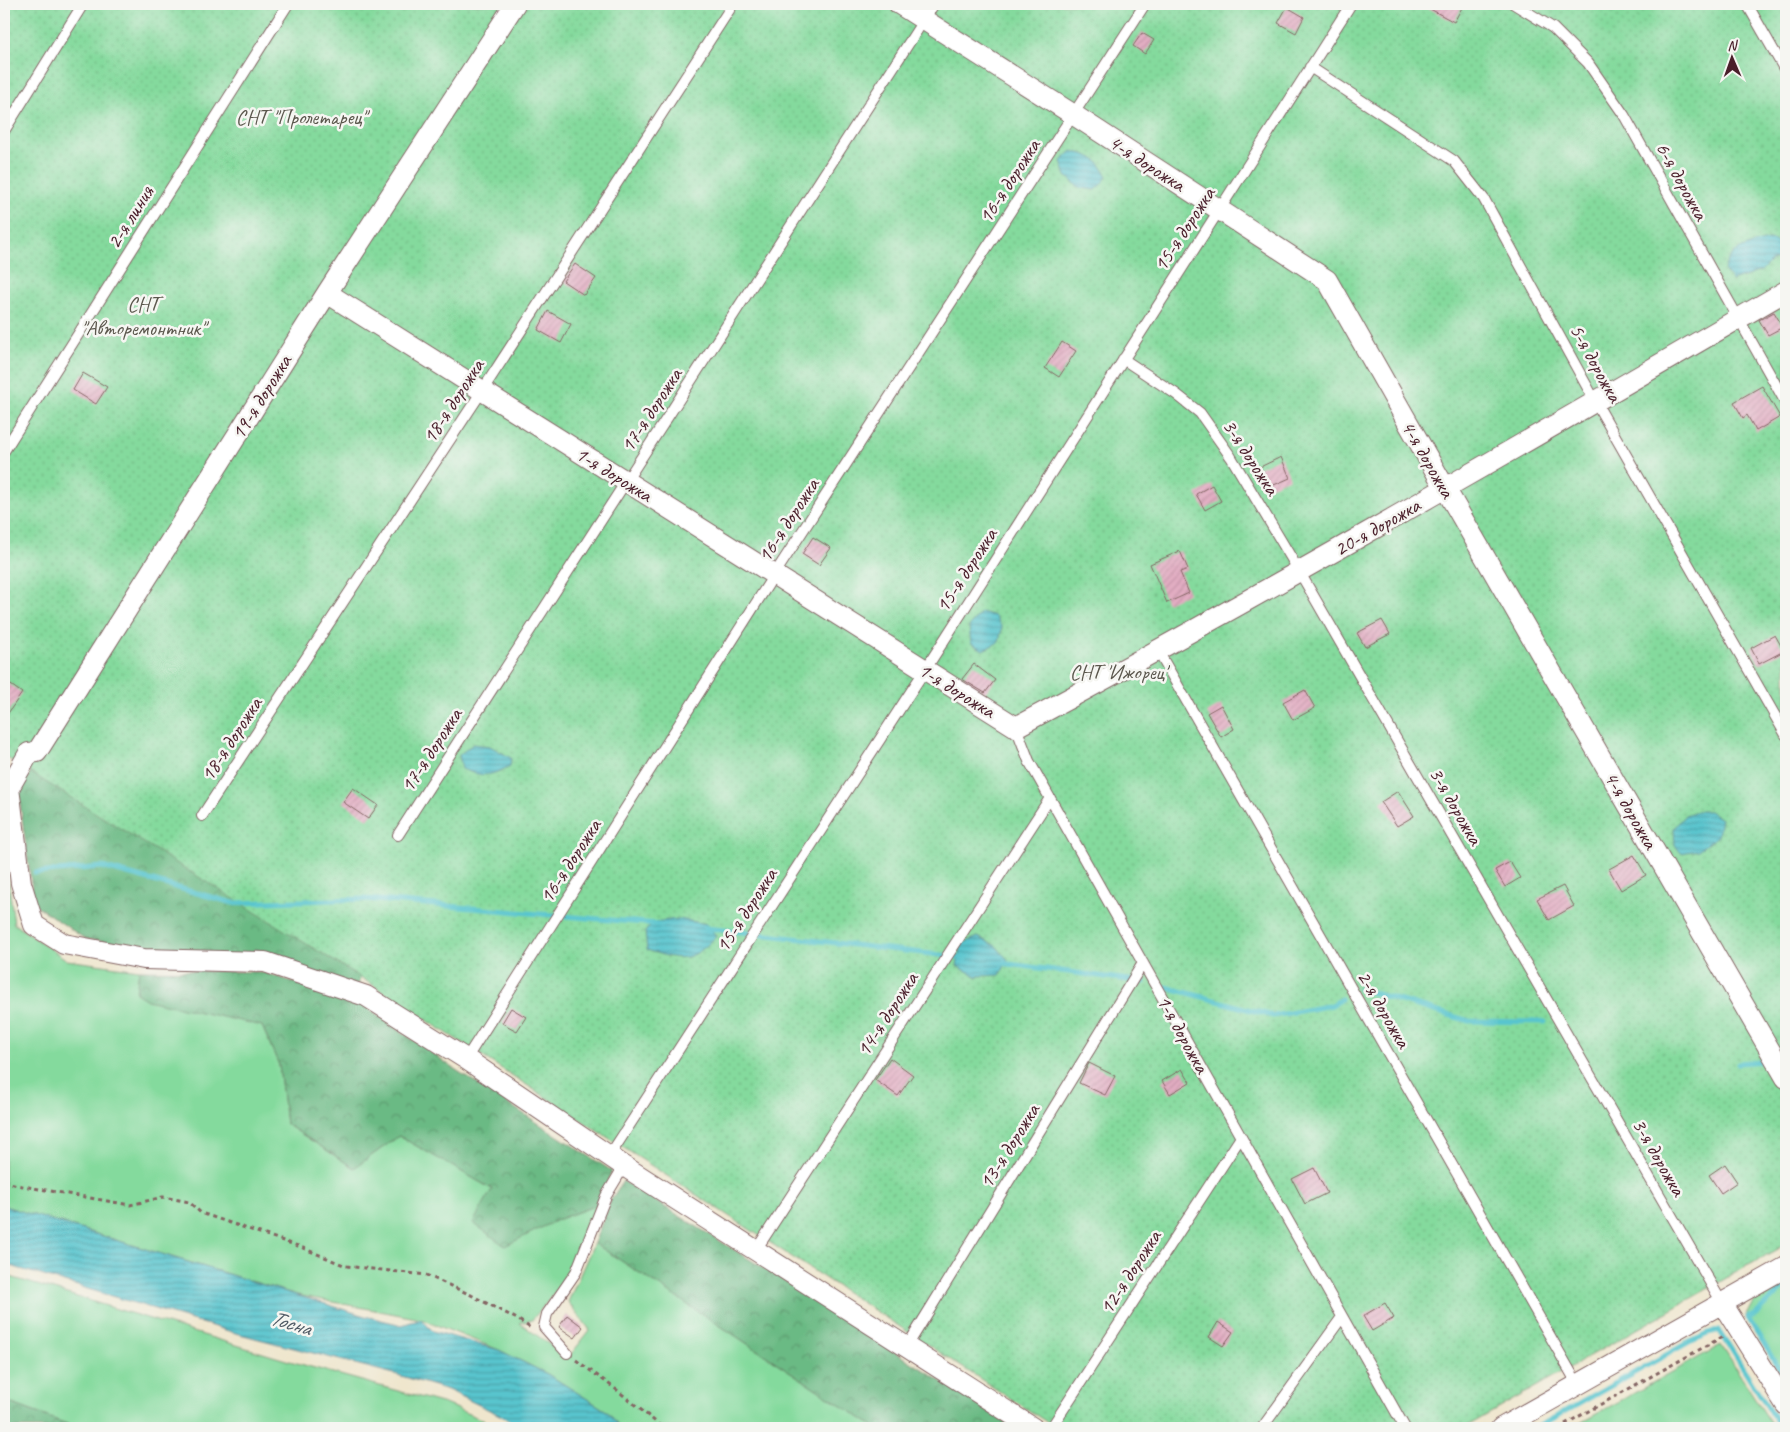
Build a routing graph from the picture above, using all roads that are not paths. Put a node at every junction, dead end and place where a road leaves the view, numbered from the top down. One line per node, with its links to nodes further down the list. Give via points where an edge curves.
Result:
1 (83, 4): 14 (lane)
2 (288, 4): 23 (lane, 2-я линия)
3 (515, 4): 17 (street, 19-я дорожка)
4 (733, 4): 20 (lane, 18-я дорожка)
5 (899, 4): 10 (street, 4-я дорожка)
6 (1145, 4): 13 (lane, 16-я дорожка)
7 (1350, 4): 11 (lane, 15-я дорожка)
8 (1514, 4): 18 (lane, 6-я дорожка, via 1553,28 1588,63 1624,115)
9 (1747, 4): 12 (lane)
10 (929, 12): 13 (street, 4-я дорожка); 24 (lane, 17-я дорожка)
11 (1310, 67): 15 (lane, 15-я дорожка); 21 (lane, 5-я дорожка, via 1454,161 1484,199)
12 (1786, 72)
13 (1074, 115): 15 (street, 4-я дорожка); 27 (lane, 16-я дорожка)
14 (4, 131)
15 (1218, 209): 19 (lane, 15-я дорожка); 25 (street, 4-я дорожка, via 1326,280)
16 (1786, 291): 18 (street, 20-я дорожка)
17 (327, 293): 20 (street, 1-я дорожка); 32 (street, 19-я дорожка, via 37,752 30,752)
18 (1738, 319): 21 (street, 20-я дорожка); 22 (lane, 6-я дорожка)
19 (1123, 359): 26 (lane, 3-я дорожка, via 1200,413); 29 (lane, 15-я дорожка)
20 (482, 391): 24 (street, 1-я дорожка); 34 (lane, 18-я дорожка)
21 (1595, 401): 25 (street, 20-я дорожка); 31 (lane, 5-я дорожка)
22 (1786, 403)
23 (4, 451)
24 (626, 482): 27 (street, 1-я дорожка); 35 (lane, 17-я дорожка)
25 (1445, 488): 26 (street, 20-я дорожка); 38 (street, 4-я дорожка)
26 (1299, 571): 28 (street, 20-я дорожка); 43 (lane, 3-я дорожка)
27 (774, 575): 29 (street, 1-я дорожка); 37 (lane, 16-я дорожка)
28 (1158, 651): 30 (street, 20-я дорожка); 47 (lane, 2-я дорожка)
29 (925, 670): 30 (street, 1-я дорожка); 40 (lane, 15-я дорожка, via 760,923)
30 (1016, 727): 33 (lane, 1-я дорожка, via 1029,761)
31 (1786, 735)
32 (6, 786): 37 (street, via 21,883 34,924 64,944 144,959 265,962 366,996)
33 (1050, 798): 36 (lane, 1-я дорожка); 41 (lane, 14-я дорожка)
34 (202, 816)
35 (398, 835)
36 (1141, 967): 39 (lane, 1-я дорожка); 45 (lane, 13-я дорожка)
37 (466, 1059): 40 (street)
38 (1786, 1078)
39 (1241, 1137): 44 (lane, 1-я дорожка); 50 (lane, 12-я дорожка)
40 (617, 1160): 41 (street); 46 (lane, 15-я дорожка, via 576,1272 547,1314 544,1327)
41 (756, 1250): 45 (street)
42 (1786, 1267): 43 (street)
43 (1722, 1304): 47 (street); 48 (street)
44 (1342, 1317): 51 (lane); 52 (lane, 1-я дорожка)
45 (906, 1348): 49 (street)
46 (567, 1353)
47 (1578, 1385): 53 (street)
48 (1786, 1405)
49 (1033, 1428)
50 (1052, 1428)
51 (1262, 1428)
52 (1405, 1428)
53 (1501, 1428)

